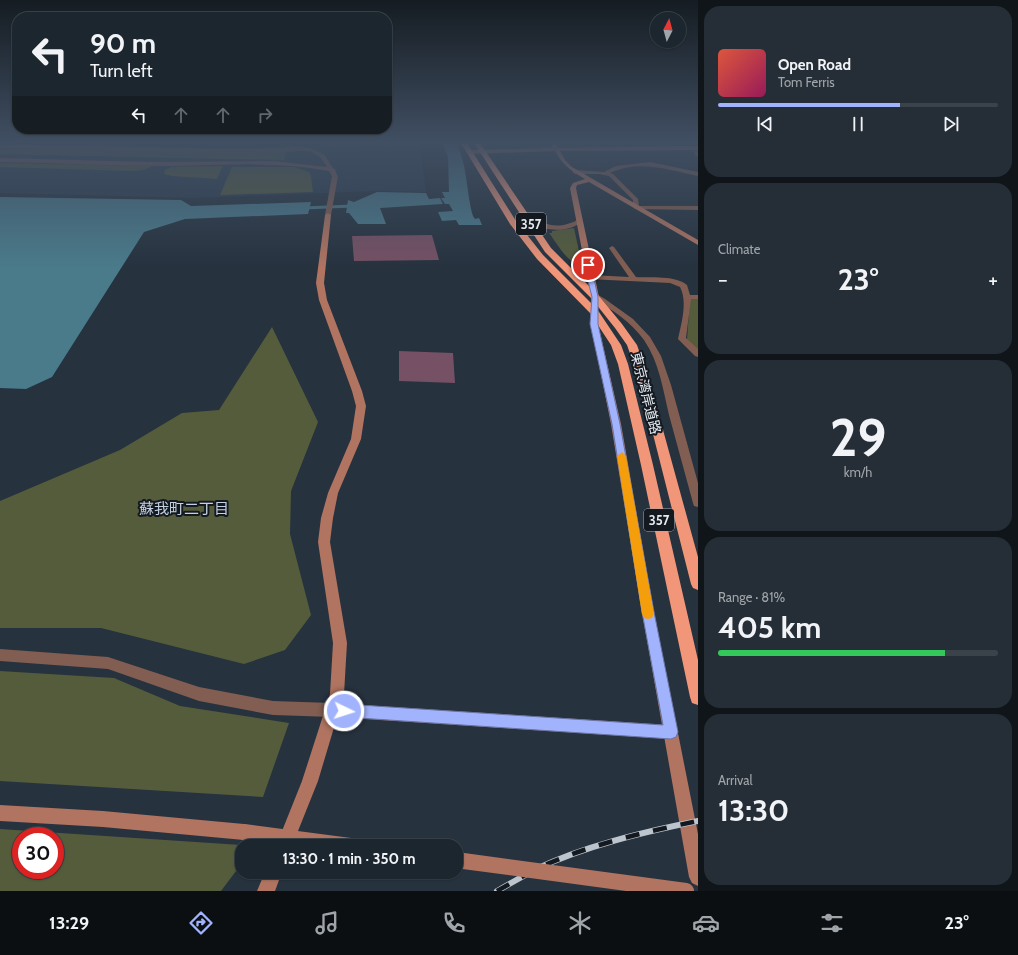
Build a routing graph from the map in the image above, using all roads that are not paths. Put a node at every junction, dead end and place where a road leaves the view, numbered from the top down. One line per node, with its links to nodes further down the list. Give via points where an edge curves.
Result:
1 (334, 185): 24 (street, via 320,283 323,300 361,406 356,439 333,493 324,542 340,643 337,694)
2 (489, 185): 18 (highway, 東京湾岸道路 / 357, via 530,245)
3 (504, 185): 9 (highway, 東京湾岸道路 / 357)
4 (575, 185): 10 (street)
5 (596, 185): 7 (street)
6 (621, 185): 7 (street, via 636,200)
7 (637, 208): 8 (street); 11 (street)
8 (698, 208)
9 (527, 218): 10 (street, via 547,227 567,227); 15 (highway, 東京湾岸道路 / 357, via 558,261)
10 (579, 221): 13 (street)
11 (698, 243)
12 (612, 248): 14 (street)
13 (591, 278): 14 (street); 15 (street)
14 (634, 279): 16 (street, via 675,282 684,287)
15 (595, 297): 18 (street); 20 (street, via 612,306 629,320 656,355 670,397); 21 (highway, 東京湾岸道路 / 357, via 632,346 644,379)
16 (688, 297): 17 (street); 19 (street, via 682,340)
17 (698, 297)
18 (594, 311): 23 (highway, 東京湾岸道路 / 357, via 616,345 623,364); 25 (street, via 594,324 617,431)
19 (698, 354)
20 (698, 503)
21 (698, 584)
22 (0, 655): 24 (street, via 108,663 199,694 273,708)
23 (698, 697)
24 (332, 710): 25 (street); 28 (street, via 310,781)
25 (671, 732): 27 (street)
26 (0, 813): 29 (street, bridge, via 103,819)
27 (694, 835): 31 (street)
28 (287, 839)
29 (297, 839)
30 (463, 861): 34 (street, bridge)
31 (698, 877)
32 (271, 879): 33 (street)
33 (266, 891)
34 (686, 891)

